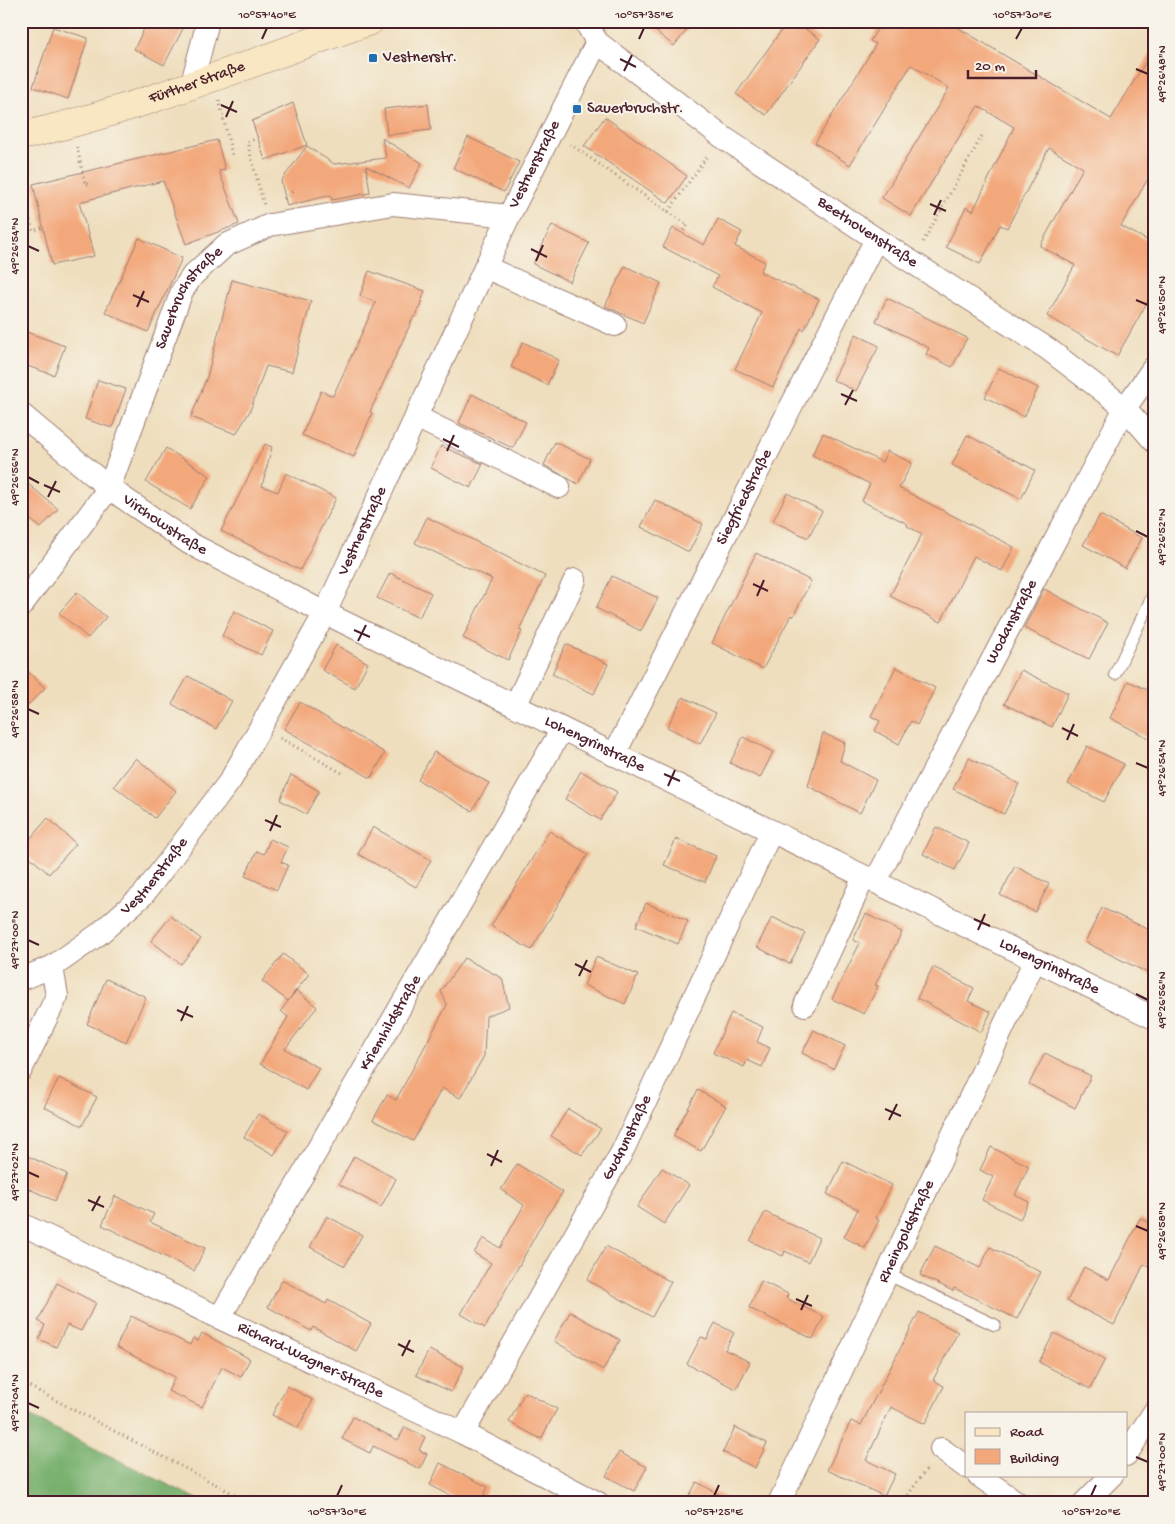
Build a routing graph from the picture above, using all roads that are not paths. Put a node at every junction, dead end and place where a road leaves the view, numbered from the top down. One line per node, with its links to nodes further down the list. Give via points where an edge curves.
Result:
1 (208, 21): 5 (street)
2 (370, 21): 5 (main road, Fürther Straße)
3 (585, 21): 4 (street, Beethovenstraße)
4 (597, 42): 7 (street, Vestnerstraße); 8 (street, Beethovenstraße, via 722,136)
5 (202, 83): 6 (main road, Fürther Straße, via 72,124)
6 (21, 136)
7 (509, 216): 9 (street, Vestnerstraße); 17 (street, Sauerbruchstraße, via 393,204 270,225 226,245 193,275 182,291)
8 (876, 240): 12 (street, Beethovenstraße, via 1048,349); 25 (street, Siegfriedstraße)
9 (485, 267): 10 (street); 14 (street, Vestnerstraße)
10 (615, 325)
11 (1154, 367): 12 (street, Wodanstraße)
12 (1125, 408): 15 (street, Beethovenstraße); 27 (street, Wodanstraße)
13 (21, 414): 17 (street, Virchowstraße)
14 (416, 417): 16 (street); 21 (street, Vestnerstraße)
15 (1154, 441)
16 (559, 487)
17 (109, 488): 20 (street, Sauerbruchstraße); 21 (street, Virchowstraße, via 189,543)
18 (575, 580): 23 (street)
19 (1154, 593): 22 (lane)
20 (21, 606)
21 (325, 613): 23 (street, Lohengrinstraße); 29 (street, Vestnerstraße, via 230,780 143,895 99,934)
22 (1115, 674)
23 (515, 706): 24 (street, Lohengrinstraße)
24 (562, 729): 25 (street, Lohengrinstraße); 36 (street, Kriemhildstraße)
25 (614, 755): 26 (street, Lohengrinstraße)
26 (771, 832): 27 (street, Lohengrinstraße); 39 (street, Gudrunstraße, via 622,1152)
27 (869, 879): 28 (street, Lohengrinstraße); 31 (street)
28 (1036, 960): 32 (street, Lohengrinstraße); 35 (street, Rheingoldstraße)
29 (52, 967): 30 (street, Vestnerstraße); 33 (street, via 57,996)
30 (21, 979)
31 (805, 1005)
32 (1154, 1018)
33 (21, 1070)
34 (21, 1224): 36 (street, Richard-Wagner-Straße)
35 (887, 1274): 37 (lane); 46 (street, Rheingoldstraße)
36 (220, 1317): 39 (street, Richard-Wagner-Straße)
37 (995, 1325)
38 (1154, 1412): 41 (street)
39 (462, 1433): 45 (street, Richard-Wagner-Straße)
40 (941, 1449): 42 (street)
41 (1128, 1452)
42 (965, 1466)
43 (979, 1476): 47 (street)
44 (1111, 1476): 48 (street)
45 (598, 1503)
46 (779, 1503)
47 (1018, 1503)
48 (1084, 1503)

